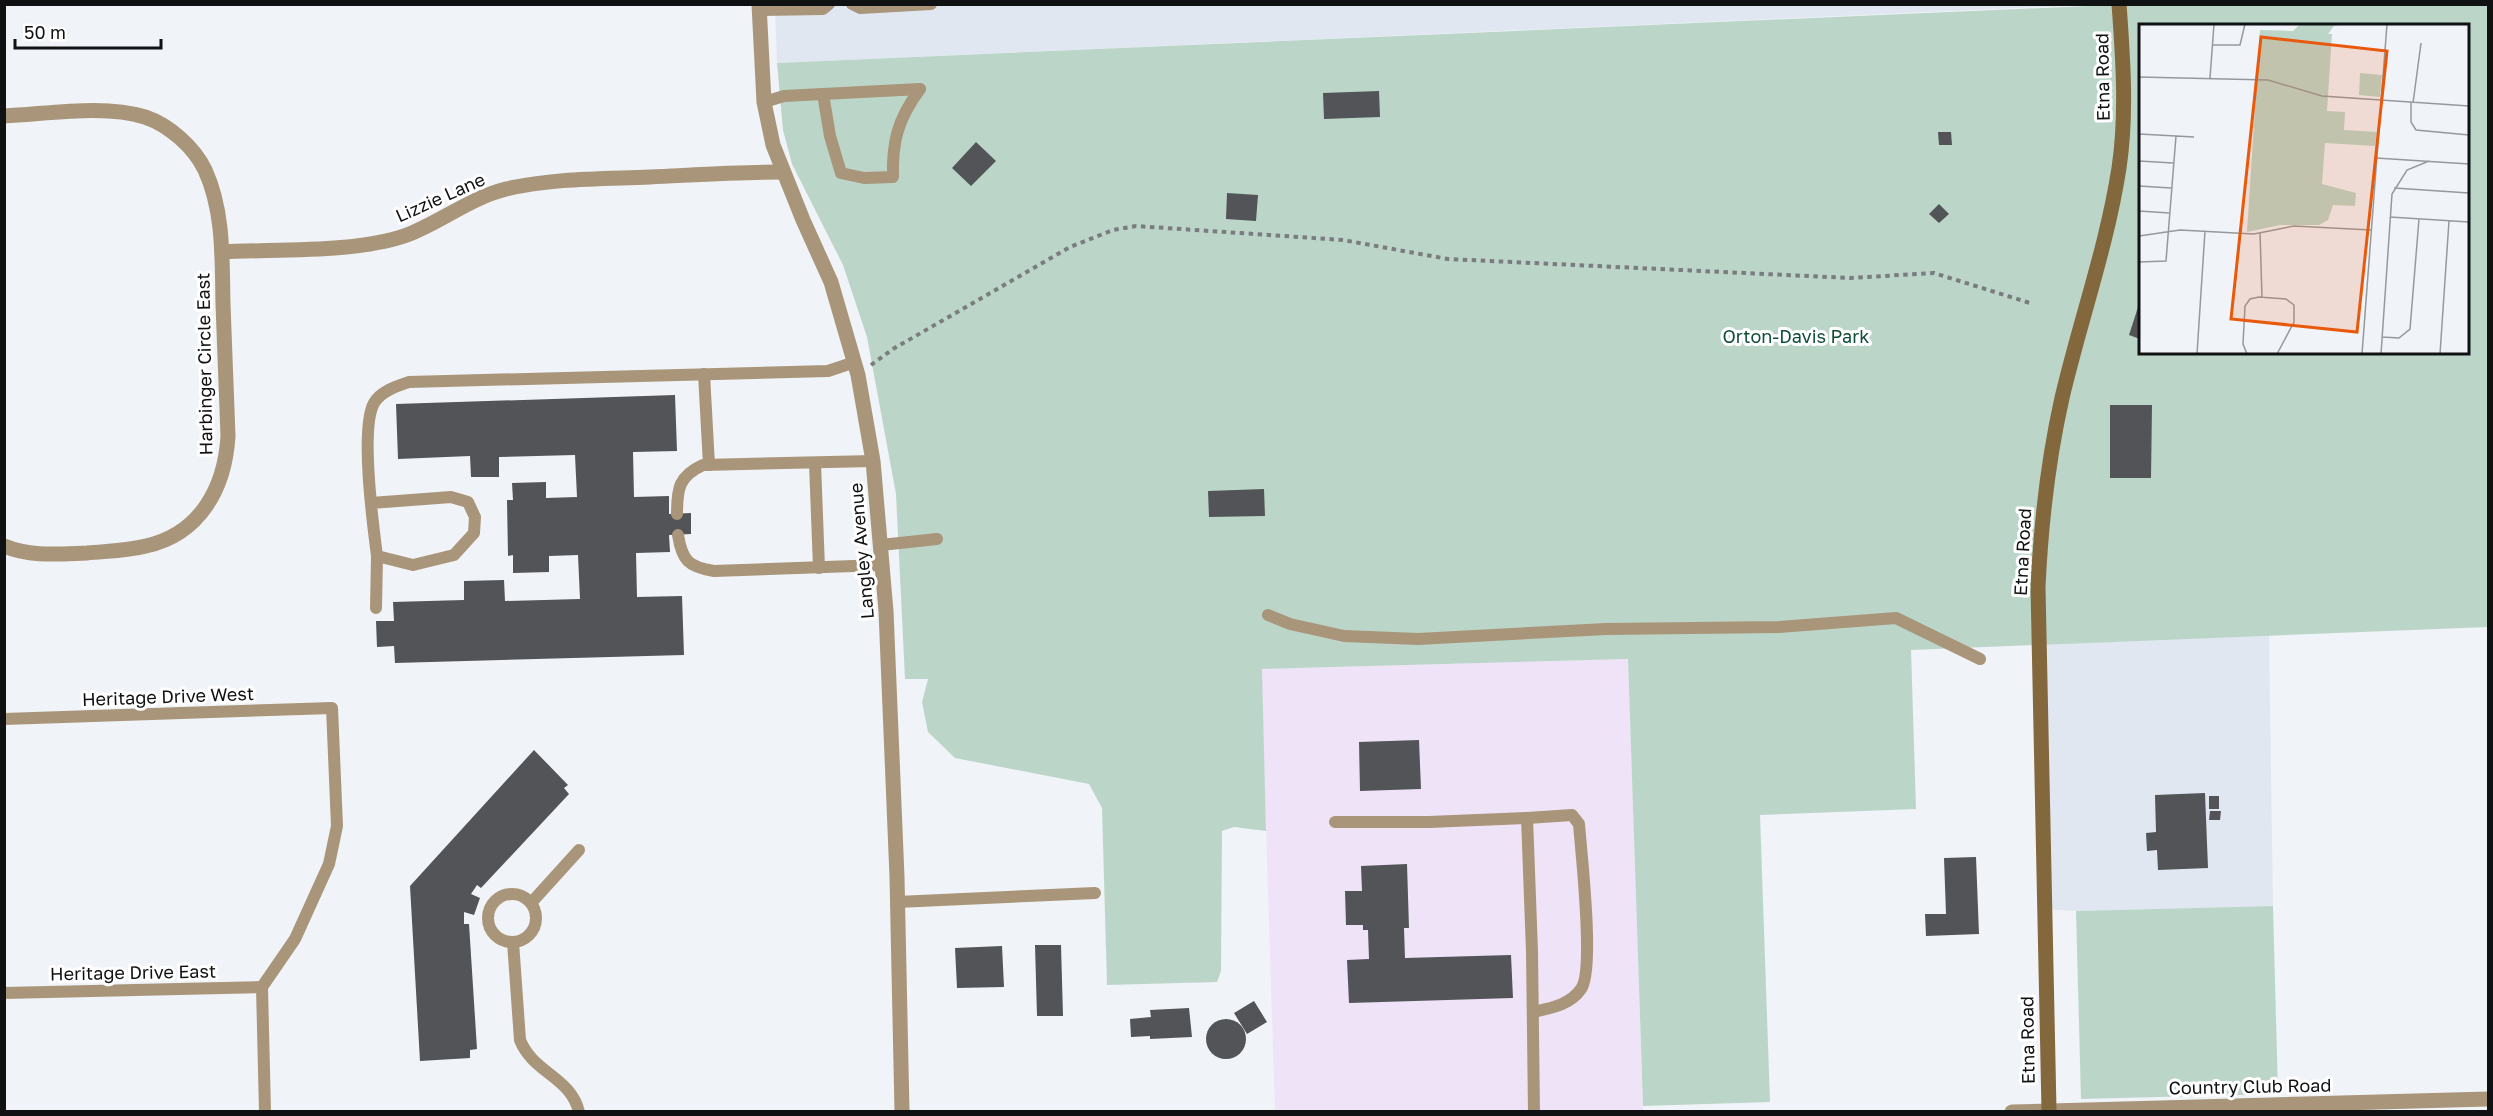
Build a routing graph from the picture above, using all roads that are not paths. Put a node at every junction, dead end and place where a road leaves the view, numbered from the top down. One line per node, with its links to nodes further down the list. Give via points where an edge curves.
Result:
1 (829, 4): 5 (lane, via 823,9)
2 (931, 4): 4 (lane)
3 (2119, 4): 40 (street, Etna Road, via 2123,102 2119,166 2107,232 2053,441 2039,552)
4 (857, 6)
5 (759, 7): 7 (street, Langley Avenue)
6 (823, 94): 6 (lane, via 920,89 906,108 896,134 893,177 864,178 841,173); 7 (lane, via 784,96)
7 (764, 102): 9 (street, Langley Avenue)
8 (4, 116): 10 (street, Harbinger Circle East, via 104,111 146,118 162,126 193,149 204,169 217,206)
9 (782, 172): 10 (street, Lizzie Lane, via 555,180 504,190 406,235 378,242); 11 (street, Langley Avenue, via 831,282)
10 (222, 252): 21 (street, Harbinger Circle East, via 226,462 215,492 199,516 176,535 149,546 52,555)
11 (857, 368): 12 (lane); 13 (street, Langley Avenue)
12 (705, 374): 15 (lane); 16 (lane, via 409,382 391,388 374,402 368,424)
13 (873, 461): 14 (lane); 20 (street, Langley Avenue)
14 (815, 463): 15 (lane); 24 (lane)
15 (710, 465): 17 (lane, via 688,472 680,483)
16 (371, 503): 22 (lane); 22 (lane, via 451,497 468,502 475,517 474,533 454,555 412,565)
17 (677, 514)
18 (678, 535): 24 (lane, via 680,551 687,562 714,572)
19 (937, 539): 20 (lane)
20 (880, 545): 23 (street, Langley Avenue)
21 (4, 546)
22 (377, 556): 25 (lane)
23 (882, 565): 24 (lane); 33 (street, Langley Avenue)
24 (819, 568)
25 (376, 608)
26 (1268, 615): 27 (lane, via 1344,636 1418,639 1606,629 1779,627 1896,618)
27 (1980, 659)
28 (4, 719): 36 (lane, Heritage Drive West, via 332,708 337,826 329,864 295,939)
29 (1527, 818): 30 (lane); 38 (lane); 38 (lane, via 1572,815 1580,824 1588,961 1582,988 1562,1006)
30 (1335, 822)
31 (579, 850): 34 (lane)
32 (1095, 893): 33 (lane)
33 (897, 902): 43 (street, Langley Avenue)
34 (531, 903): 35 (lane, via 536,925 526,939); 35 (lane, via 510,894 492,906 488,921 491,929 502,941)
35 (513, 942): 42 (lane, via 520,1040 525,1053 571,1093)
36 (262, 987): 37 (lane, Heritage Drive East); 41 (lane)
37 (4, 993)
38 (1533, 1012): 44 (lane)
39 (2488, 1099): 40 (street, Country Club Road)
40 (2049, 1111): 45 (street, Country Club Road)
41 (265, 1112)
42 (579, 1112)
43 (902, 1112)
44 (1534, 1112)
45 (2012, 1112)

